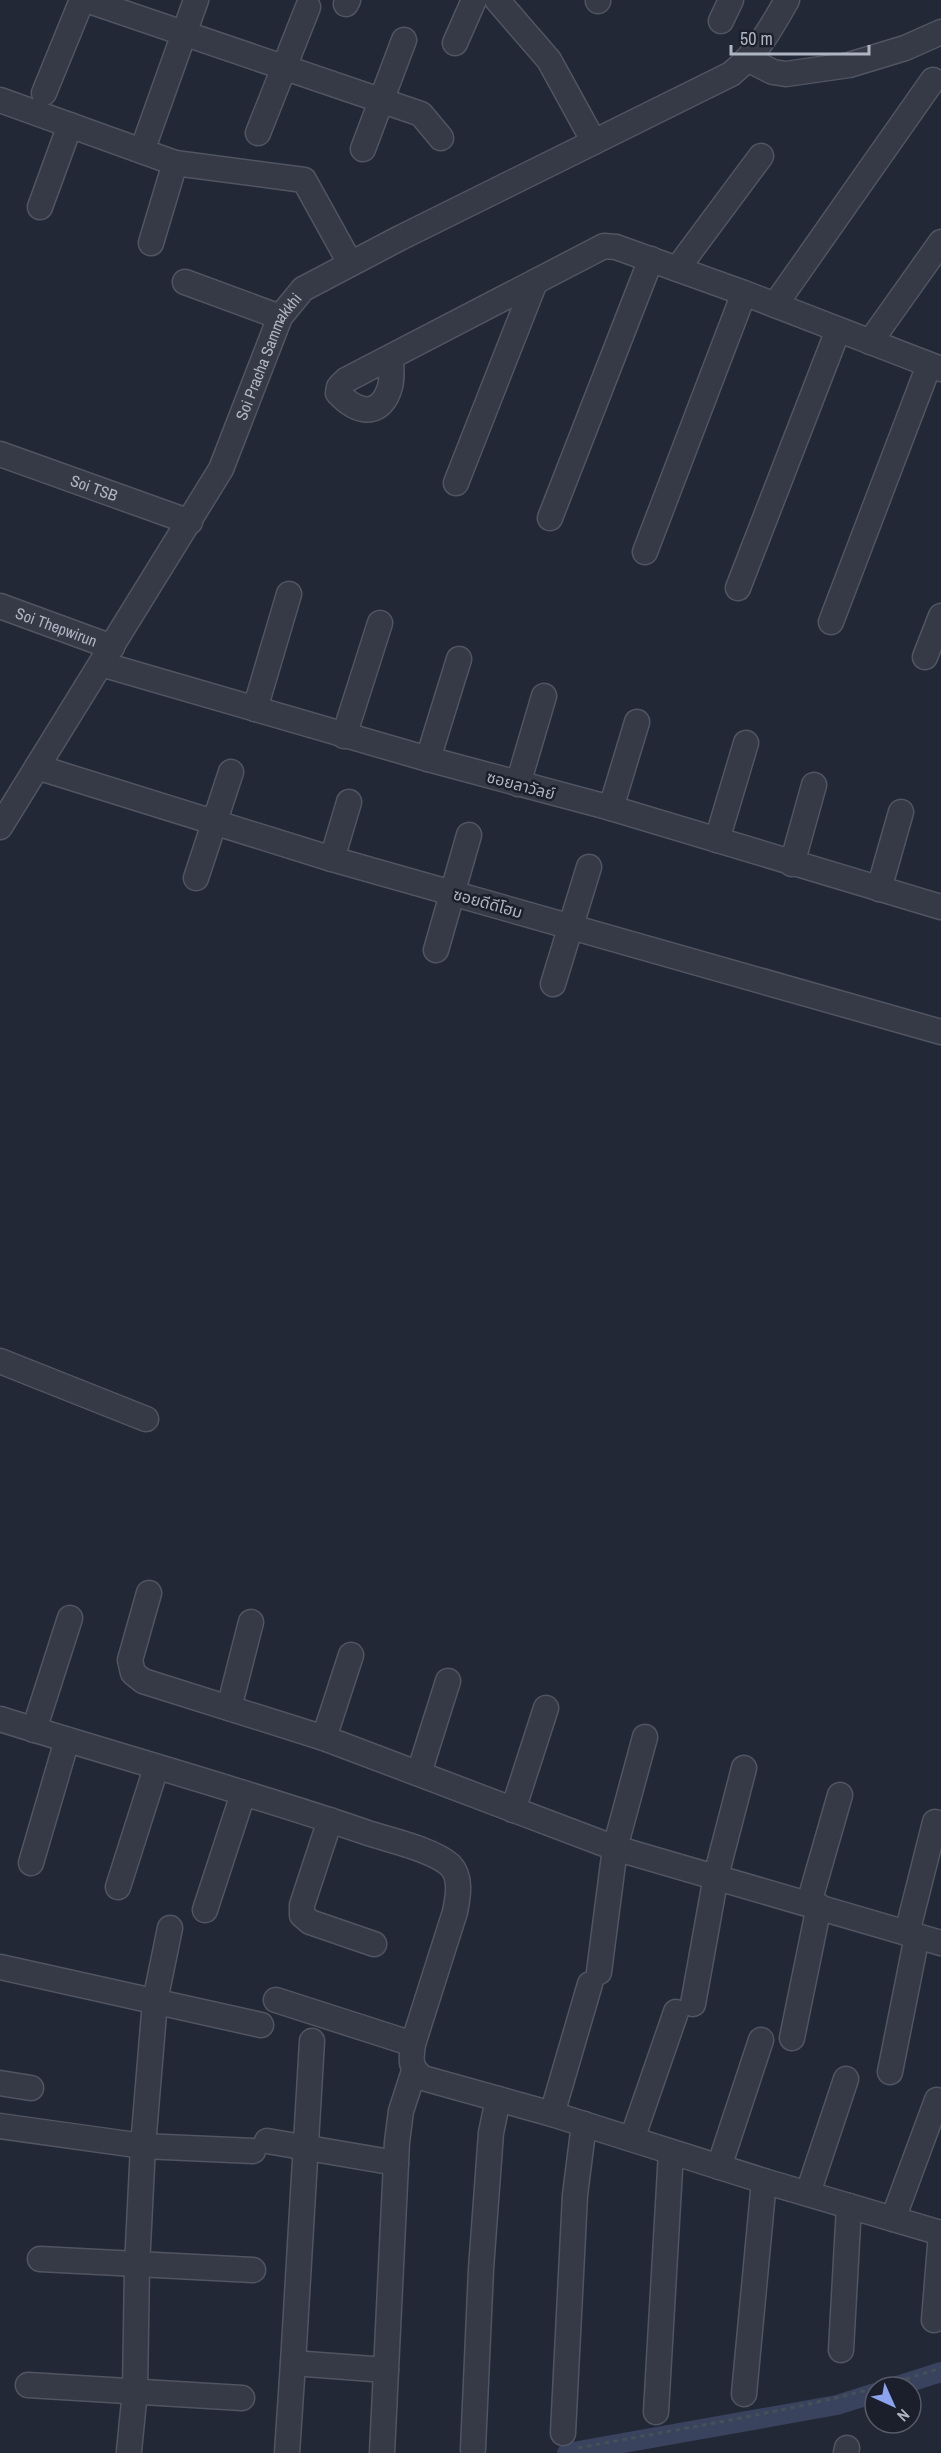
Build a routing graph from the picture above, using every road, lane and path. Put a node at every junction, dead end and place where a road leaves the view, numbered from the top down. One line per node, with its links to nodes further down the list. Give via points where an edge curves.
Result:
1 (84, 0): 8 (street); 14 (street)
2 (196, 0): 8 (street)
3 (474, 0): 10 (street)
4 (497, 0): 20 (street, via 549,60)
5 (787, 0): 11 (street, Soi Pracha Sammakkhi)
6 (308, 7): 12 (street)
7 (941, 32): 11 (street, via 849,65 786,74)
8 (184, 35): 12 (street); 22 (street)
9 (404, 40): 16 (street)
10 (455, 43)
11 (749, 60): 20 (street, Soi Pracha Sammakkhi, via 731,74)
12 (283, 68): 16 (street); 18 (street)
13 (933, 80): 34 (street)
14 (45, 93)
15 (0, 100): 17 (street)
16 (382, 101): 19 (street, via 421,114); 21 (street)
17 (70, 125): 22 (street); 25 (street)
18 (258, 132)
19 (441, 138)
20 (594, 142): 29 (street, Soi Pracha Sammakkhi)
21 (363, 150)
22 (142, 151): 24 (street)
23 (761, 156): 30 (street)
24 (175, 163): 27 (street); 29 (street, via 304,180)
25 (40, 207)
26 (941, 242): 37 (street)
27 (151, 243)
28 (651, 260): 30 (street); 32 (street, via 604,246); 42 (street)
29 (351, 263): 35 (street, Soi Pracha Sammakkhi, via 303,289)
30 (677, 269): 33 (street)
31 (185, 282): 35 (street)
32 (535, 282): 38 (street); 41 (street)
33 (744, 293): 34 (street); 44 (street)
34 (775, 305): 36 (street)
35 (280, 317): 43 (street, Soi Pracha Sammakkhi, via 221,469)
36 (838, 330): 37 (street); 45 (street)
37 (870, 342): 39 (street)
38 (391, 357)
39 (935, 367): 50 (street)
40 (0, 454): 43 (street, Soi TSB)
41 (456, 483)
42 (550, 518)
43 (190, 522): 51 (street, Soi Pracha Sammakkhi)
44 (645, 552)
45 (738, 588)
46 (289, 594): 55 (street)
47 (0, 606): 51 (street, Soi Thepwirun)
48 (941, 615): 52 (street)
49 (380, 622): 57 (street)
50 (831, 622)
51 (107, 655): 55 (street, ซอยลาวัลย์); 60 (street, Soi Pracha Sammakkhi)
52 (925, 657)
53 (459, 660): 59 (street)
54 (544, 696): 62 (street)
55 (255, 709): 57 (street, ซอยลาวัลย์)
56 (638, 722): 65 (street)
57 (344, 736): 59 (street, ซอยลาวัลย์)
58 (746, 743): 70 (street)
59 (428, 759): 62 (street, ซอยลาวัลย์)
60 (37, 767): 67 (street, ซอยดีดีโฮม); 68 (street, Soi Pracha Sammakkhi)
61 (231, 772): 67 (street)
62 (518, 784): 65 (street, ซอยลาวัลย์)
63 (814, 785): 72 (street)
64 (349, 802): 71 (street)
65 (611, 808): 70 (street, ซอยลาวัลย์)
66 (901, 812): 75 (street)
67 (215, 823): 71 (street, ซอยดีดีโฮม); 74 (street)
68 (0, 827)
69 (469, 834): 76 (street)
70 (717, 840): 72 (street, ซอยลาวัลย์)
71 (333, 859): 76 (street, ซอยดีดีโฮม)
72 (792, 864): 75 (street, ซอยลาวัลย์)
73 (589, 867): 78 (street)
74 (196, 878)
75 (879, 890): 77 (street, ซอยลาวัลย์)
76 (454, 894): 78 (street, ซอยดีดีโฮม); 79 (street)
77 (941, 907)
78 (570, 926): 80 (street); 81 (street, ซอยดีดีโฮม)
79 (436, 950)
80 (554, 984)
81 (941, 1032)
82 (0, 1361): 83 (street)
83 (146, 1419)
84 (149, 1593): 89 (street, via 130,1660 134,1673 142,1681)
85 (70, 1618): 92 (street)
86 (251, 1622): 89 (street)
87 (351, 1655): 94 (street)
88 (448, 1681): 98 (street)
89 (229, 1708): 94 (street)
90 (546, 1708): 101 (street)
91 (0, 1719): 92 (street)
92 (34, 1730): 95 (street)
93 (645, 1737): 104 (street)
94 (324, 1738): 98 (street)
95 (67, 1740): 96 (street); 105 (street)
96 (156, 1768): 99 (street); 107 (street)
97 (744, 1768): 106 (street)
98 (419, 1773): 101 (street)
99 (243, 1794): 102 (street); 109 (street)
100 (840, 1795): 108 (street)
101 (513, 1810): 104 (street)
102 (330, 1820): 113 (street, via 302,1915 310,1922); 121 (street, via 429,1854 450,1865 458,1877 455,1912)
103 (935, 1822): 111 (street)
104 (615, 1848): 106 (street); 129 (street, via 595,1978)
105 (31, 1863)
106 (716, 1876): 108 (street); 132 (street, via 685,2008)
107 (118, 1887)
108 (814, 1905): 111 (street); 118 (street)
109 (205, 1910)
110 (170, 1928): 116 (street)
111 (912, 1934): 112 (street); 123 (street)
112 (941, 1943)
113 (374, 1944)
114 (0, 1967): 116 (street)
115 (276, 2000): 121 (street)
116 (154, 2001): 117 (street); 133 (street)
117 (261, 2025)
118 (792, 2037)
119 (761, 2040): 137 (street)
120 (312, 2041): 134 (street)
121 (413, 2044): 122 (street)
122 (414, 2070): 127 (street, via 423,2078); 136 (street, via 401,2111)
123 (890, 2072)
124 (846, 2079): 139 (street)
125 (0, 2083): 126 (street)
126 (31, 2088)
127 (498, 2099): 129 (street); 159 (street, via 491,2133 481,2269)
128 (937, 2100): 141 (street)
129 (552, 2114): 130 (street)
130 (584, 2124): 132 (street); 158 (street, via 575,2195)
131 (0, 2126): 133 (street)
132 (632, 2139): 135 (street)
133 (143, 2146): 134 (street); 144 (street)
134 (306, 2147): 136 (street); 148 (street)
135 (671, 2152): 137 (street); 157 (street)
136 (396, 2163): 150 (street)
137 (719, 2167): 138 (street)
138 (764, 2181): 139 (street); 155 (street)
139 (808, 2193): 140 (street)
140 (849, 2206): 141 (street); 147 (street)
141 (893, 2219): 142 (street)
142 (941, 2233): 146 (street)
143 (39, 2259): 144 (street)
144 (137, 2266): 145 (street); 153 (street)
145 (253, 2270)
146 (934, 2320)
147 (841, 2350)
148 (293, 2363): 150 (street); 161 (street)
149 (941, 2368): 151 (path)
150 (386, 2370): 162 (street)
151 (919, 2375)
152 (28, 2385): 153 (street)
153 (135, 2391): 156 (street); 160 (street)
154 (863, 2391): 158 (path, via 731,2422)
155 (744, 2394)
156 (242, 2398)
157 (656, 2412)
158 (570, 2441)
159 (473, 2449)
160 (129, 2451)
161 (287, 2453)
162 (382, 2453)

